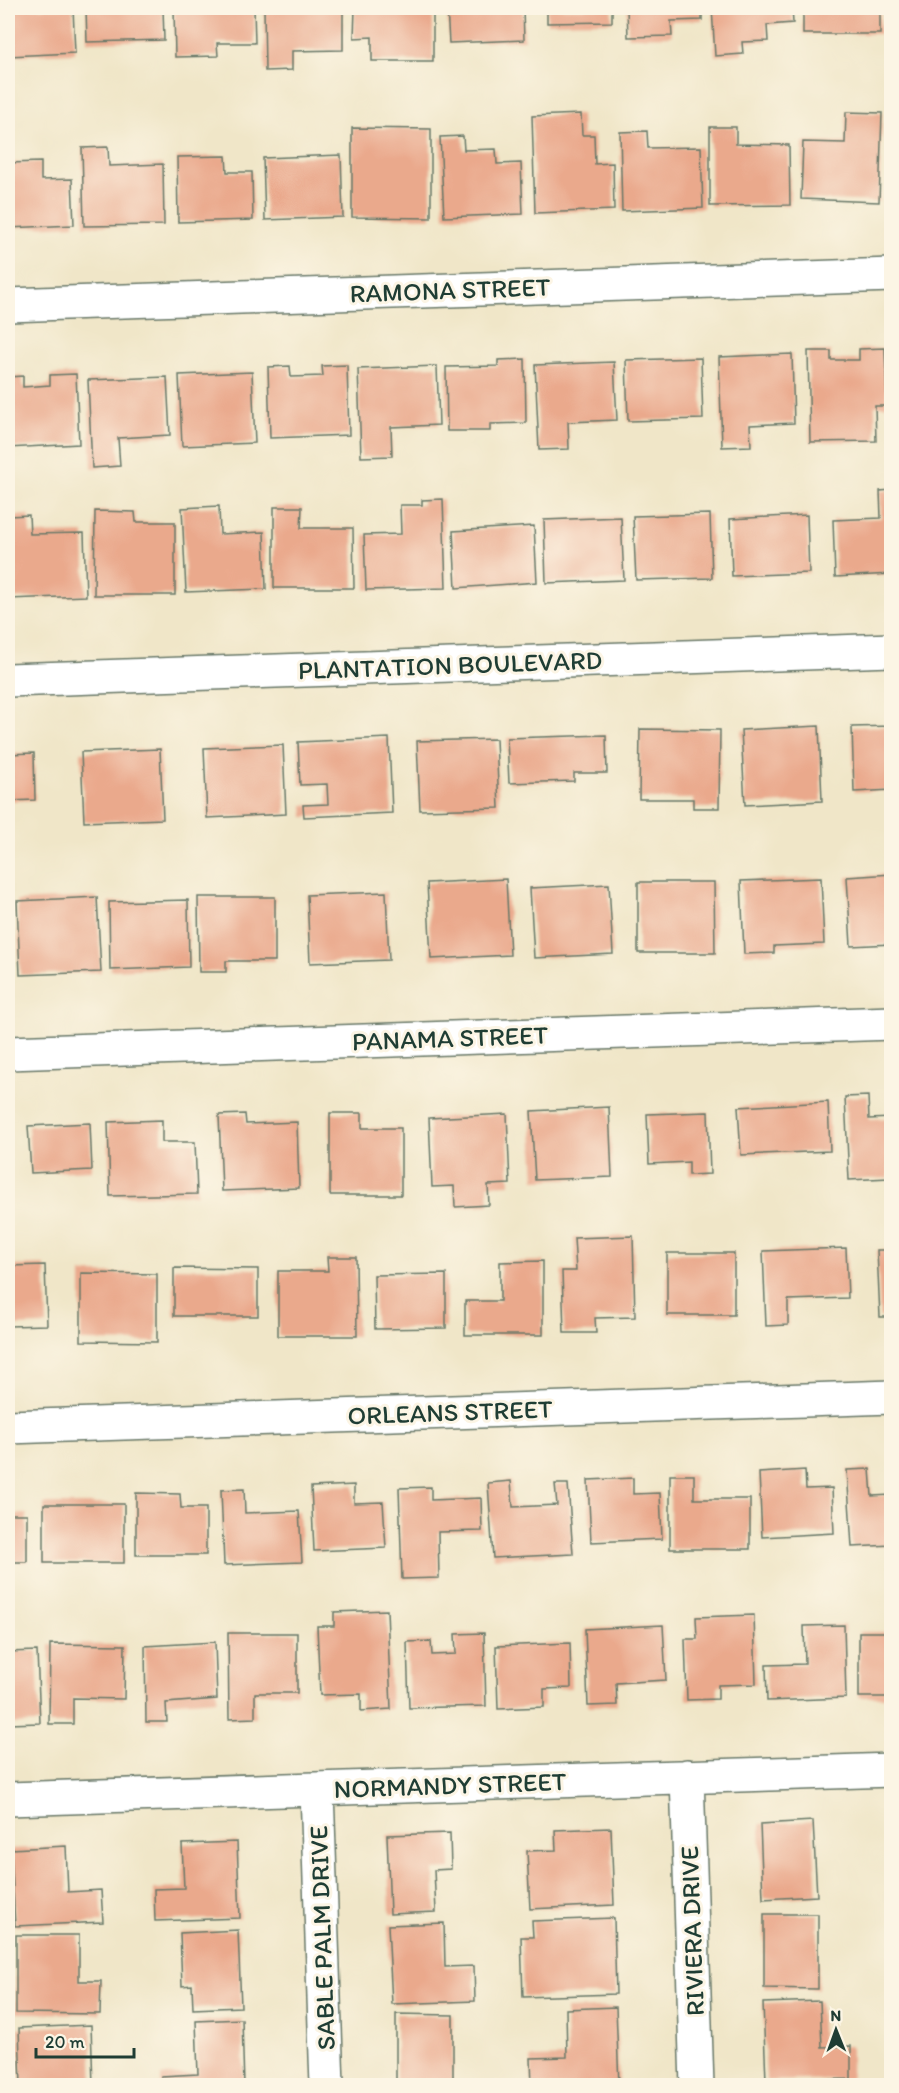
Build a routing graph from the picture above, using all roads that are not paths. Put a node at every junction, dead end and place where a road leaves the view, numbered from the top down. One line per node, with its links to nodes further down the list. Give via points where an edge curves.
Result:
1 (891, 275): 2 (street, RAMONA STREET)
2 (8, 304)
3 (891, 650): 4 (street, PLANTATION BOULEVARD)
4 (8, 680)
5 (891, 1023): 6 (street, PANAMA STREET)
6 (8, 1053)
7 (891, 1397): 8 (street, ORLEANS STREET)
8 (8, 1427)
9 (891, 1770): 10 (street, NORMANDY STREET)
10 (687, 1776): 11 (street, NORMANDY STREET); 14 (street, RIVIERA DRIVE)
11 (317, 1790): 12 (street, NORMANDY STREET); 13 (street, SABLE PALM DRIVE)
12 (8, 1799)
13 (327, 2085)
14 (697, 2085)

